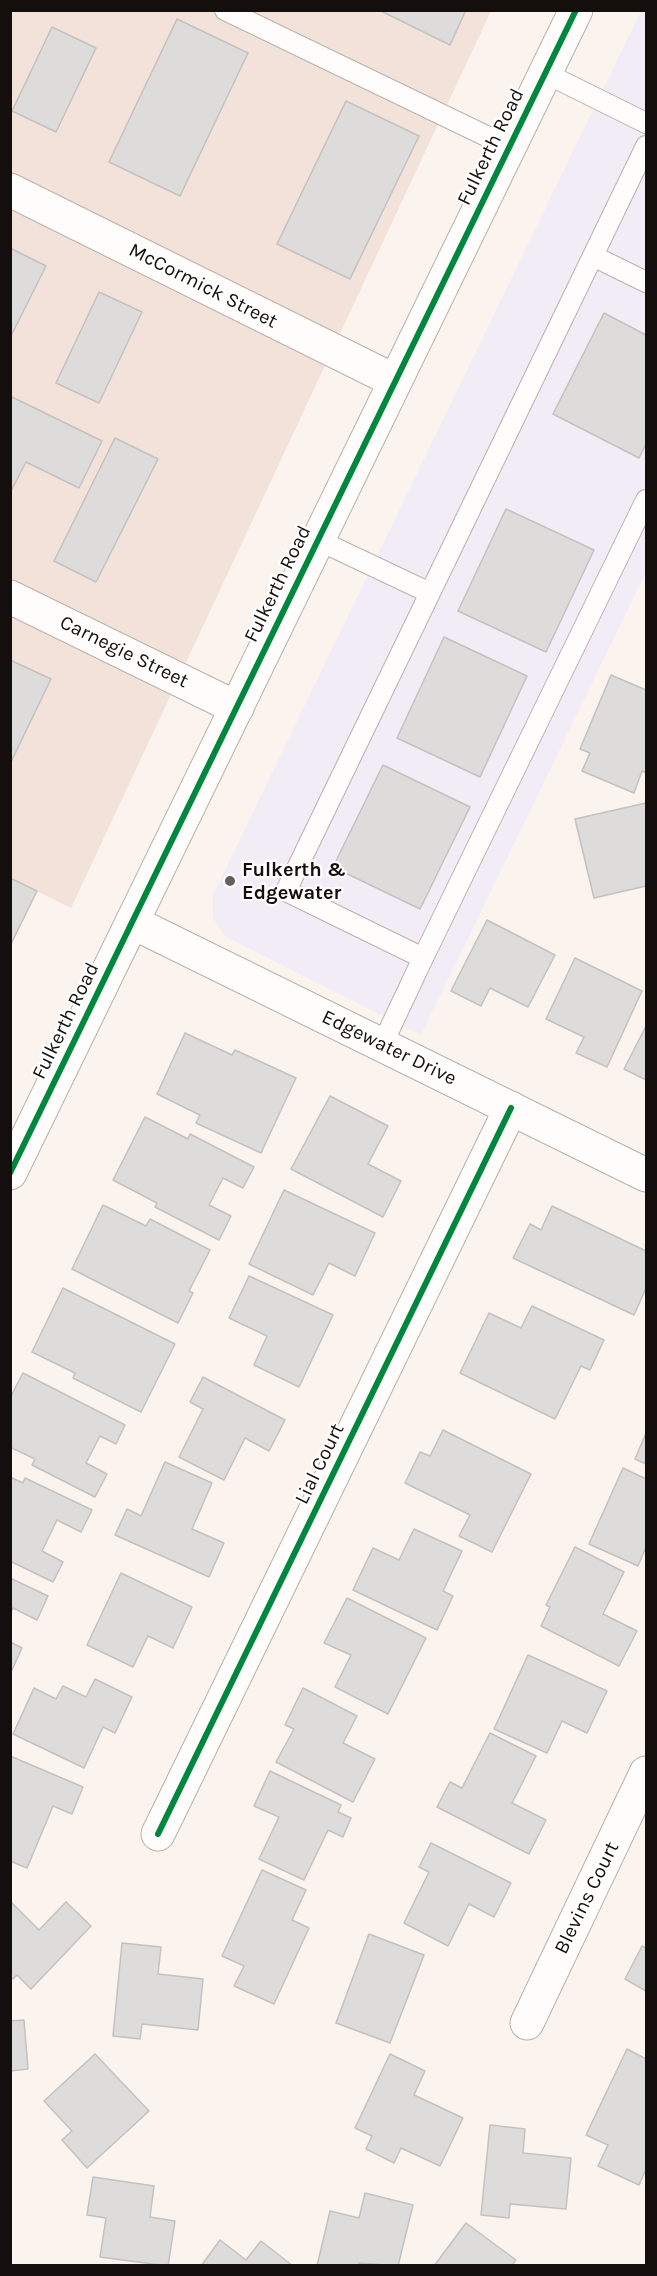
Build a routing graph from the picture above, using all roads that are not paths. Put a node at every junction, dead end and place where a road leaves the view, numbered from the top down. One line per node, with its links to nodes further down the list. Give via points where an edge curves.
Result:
1 (225, 10): 6 (lane)
2 (576, 10): 3 (street, Fulkerth Road)
3 (545, 73): 4 (lane); 6 (street, Fulkerth Road)
4 (646, 123)
5 (646, 146): 8 (lane)
6 (509, 147): 10 (street, Fulkerth Road)
7 (10, 190): 10 (street, McCormick Street)
8 (593, 256): 9 (lane); 13 (lane)
9 (646, 282)
10 (395, 381): 12 (street, Fulkerth Road)
11 (646, 500): 17 (lane)
12 (318, 540): 13 (lane); 15 (street, Fulkerth Road)
13 (430, 593): 17 (lane, via 286,891)
14 (10, 597): 15 (street, Carnegie Street)
15 (237, 708): 16 (street, Fulkerth Road)
16 (132, 922): 18 (street, Edgewater Drive); 20 (street, Fulkerth Road)
17 (423, 958): 18 (lane)
18 (382, 1045): 19 (street, Edgewater Drive)
19 (511, 1108): 21 (street, Edgewater Drive); 23 (street, Lial Court)
20 (10, 1173)
21 (646, 1175)
22 (646, 1773): 24 (street, Blevins Court)
23 (158, 1834)
24 (527, 2022)

